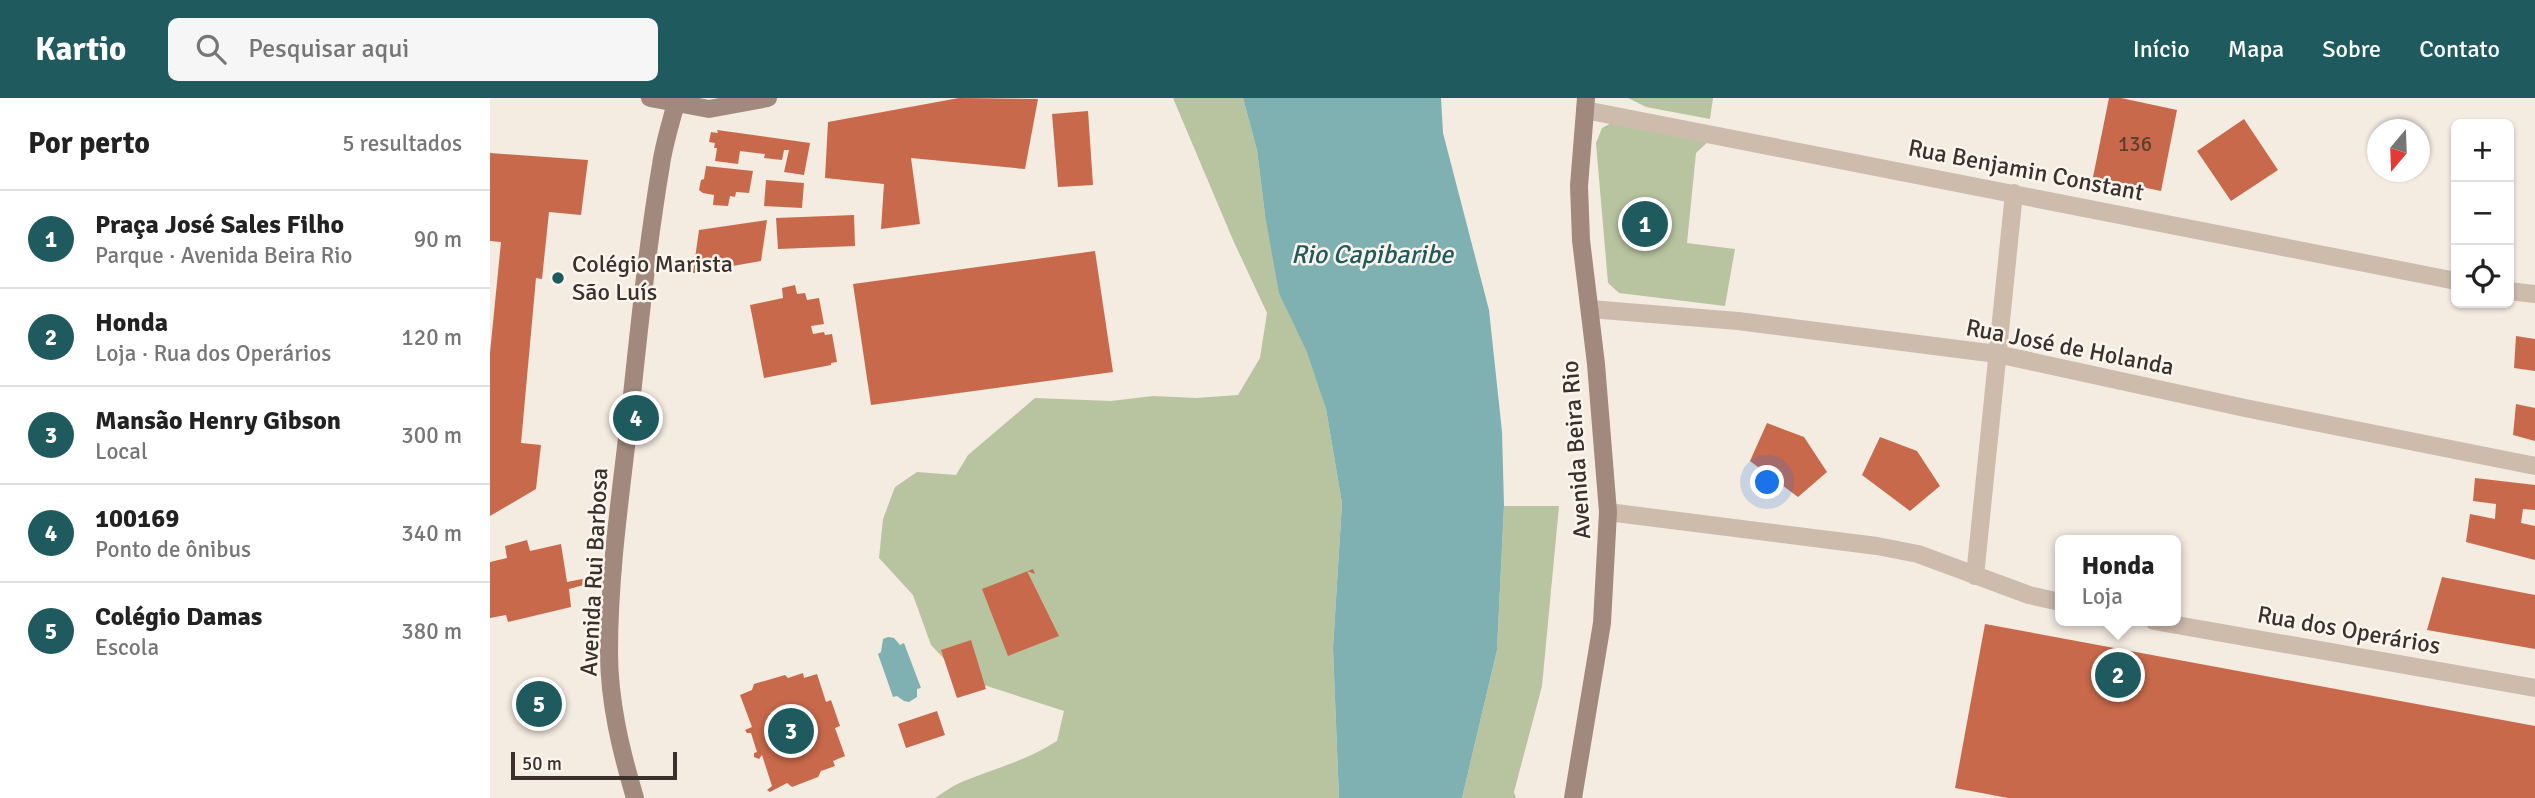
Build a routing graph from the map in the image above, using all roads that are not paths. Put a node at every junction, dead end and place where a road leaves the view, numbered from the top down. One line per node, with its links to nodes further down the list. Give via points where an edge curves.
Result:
1 (650, 98): 3 (main road)
2 (768, 98): 3 (main road, via 709,109)
3 (676, 101): 17 (main road, Avenida Rui Barbosa, via 661,162 643,294 612,587 609,654 614,712)
4 (1585, 104): 5 (street, Rua Benjamin Constant); 9 (main road, Avenida Beira Rio, via 1579,186)
5 (2014, 193): 6 (street, Rua Benjamin Constant); 10 (street)
6 (2451, 280)
7 (2514, 292): 8 (street)
8 (2535, 294)
9 (1590, 309): 10 (street, Rua José de Holanda, via 1738,321); 12 (main road, Avenida Beira Rio)
10 (1997, 354): 11 (street, Rua José de Holanda); 13 (street)
11 (2535, 466)
12 (1608, 512): 13 (street, via 1877,546 1918,554); 18 (main road, Avenida Beira Rio, via 1602,623)
13 (1975, 576): 14 (street)
14 (2055, 601)
15 (2181, 626): 16 (street, Rua dos Operários)
16 (2535, 688)
17 (635, 798)
18 (1573, 798)

